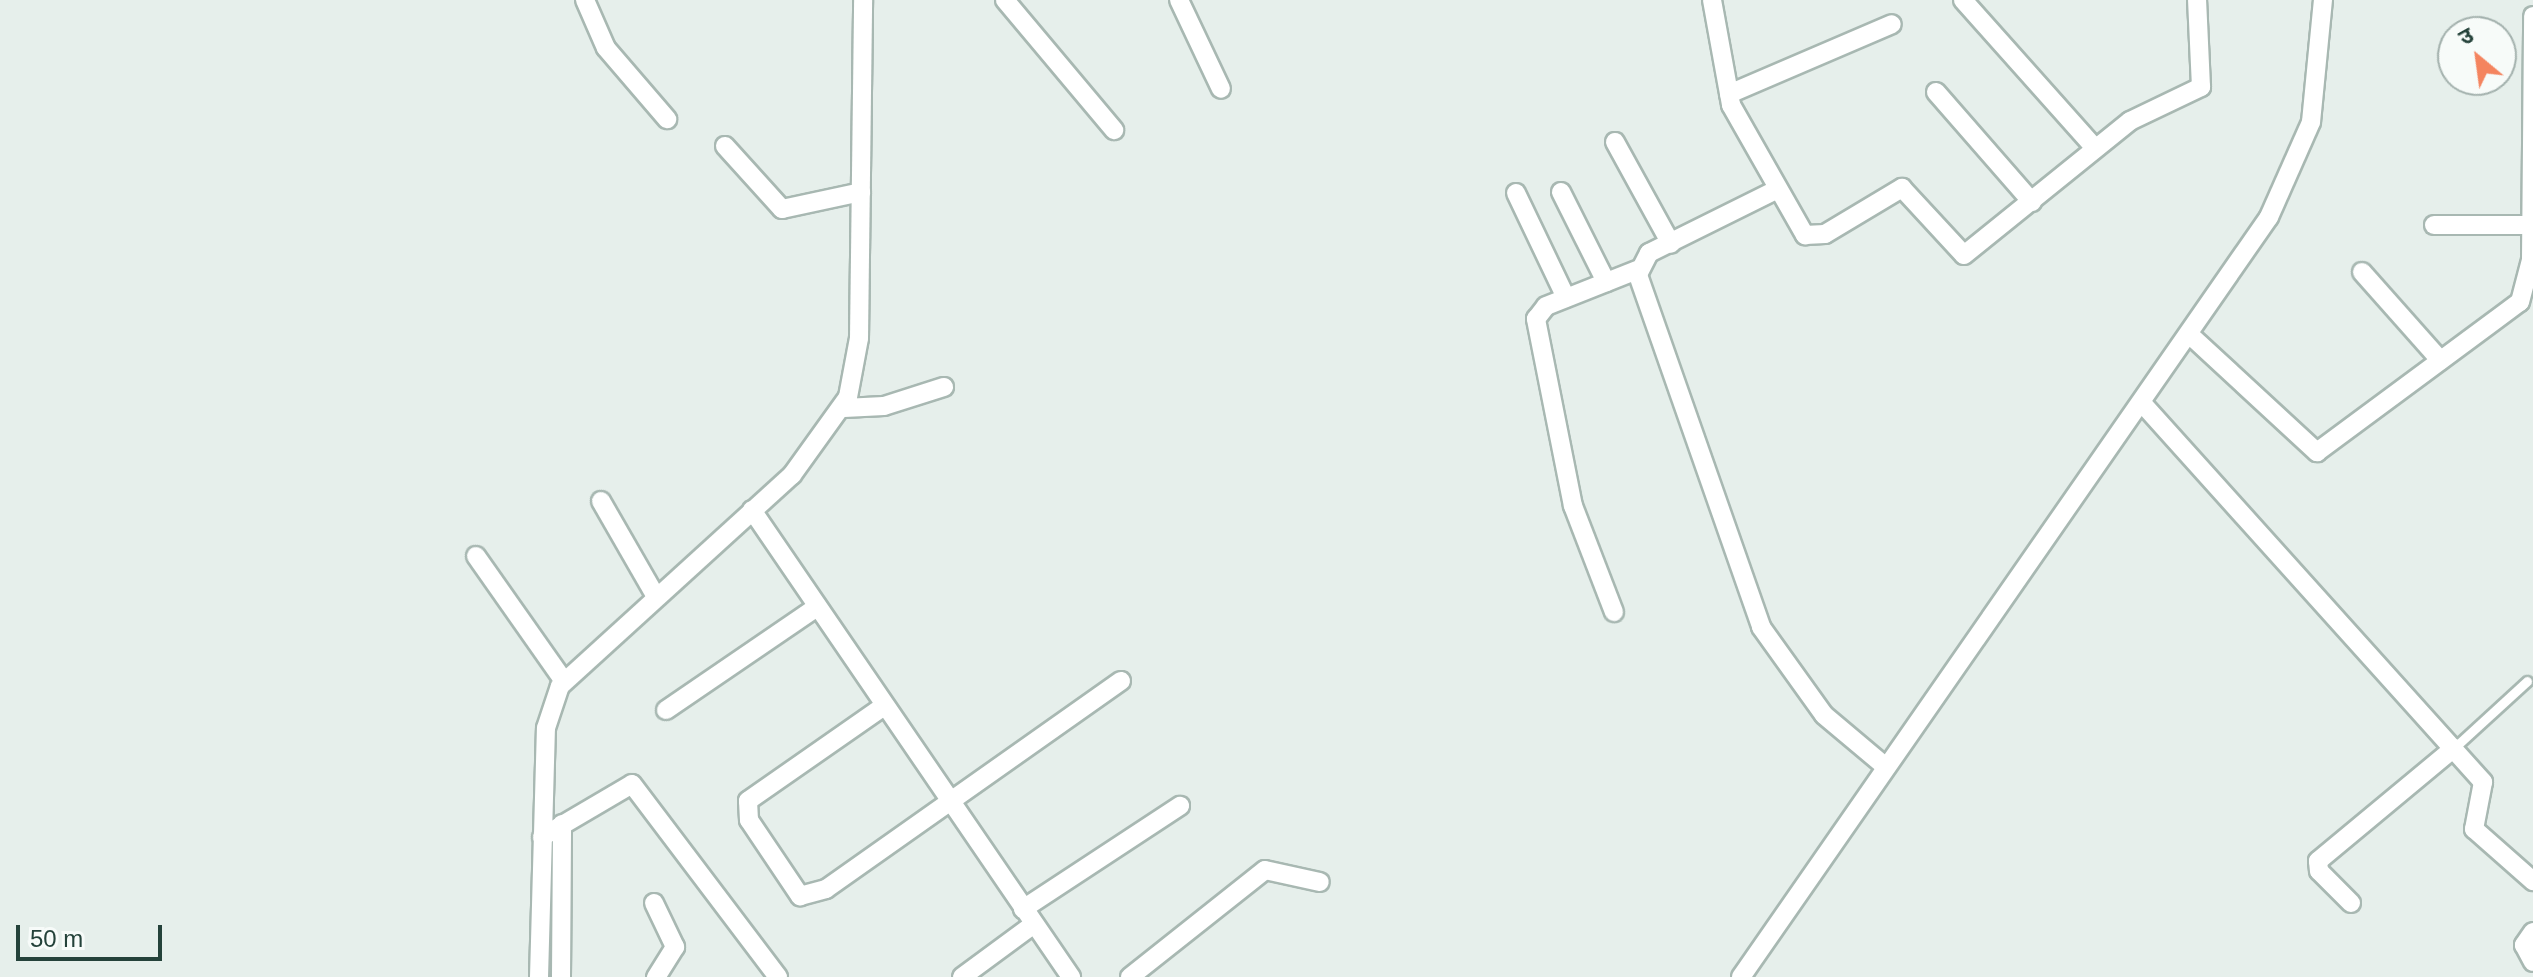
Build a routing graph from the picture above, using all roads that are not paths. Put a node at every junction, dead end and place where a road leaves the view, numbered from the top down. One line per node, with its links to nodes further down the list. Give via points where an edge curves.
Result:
1 (585, 0): 14 (street, via 606,48)
2 (863, 0): 20 (street)
3 (1005, 0): 15 (street)
4 (1179, 0): 11 (street)
5 (1712, 0): 13 (street)
6 (1963, 0): 18 (street)
7 (2197, 0): 18 (street, via 2201,87 2130,121)
8 (2323, 0): 31 (street, via 2319,89 2299,157)
9 (2533, 16): 25 (street)
10 (1892, 24): 13 (street)
11 (1221, 89)
12 (1936, 92): 23 (street)
13 (1729, 94): 19 (street)
14 (667, 119)
15 (1114, 130)
16 (1615, 142): 26 (street)
17 (725, 146): 20 (street, via 782,209)
18 (2095, 148): 23 (street)
19 (1778, 189): 23 (street, via 1803,233 1814,237 1906,188 1964,255); 26 (street)
20 (861, 192): 35 (street)
21 (1561, 192): 29 (street)
22 (1516, 193): 30 (street)
23 (2032, 202)
24 (2434, 225): 25 (street)
25 (2532, 225): 32 (street, via 2527,293)
26 (1671, 244): 27 (street, via 1643,257)
27 (1637, 270): 29 (street); 48 (street, via 1761,627 1824,715)
28 (2362, 272): 32 (street)
29 (1606, 282): 30 (street)
30 (1566, 298): 41 (street, via 1536,319 1543,368 1573,506)
31 (2190, 335): 32 (street, via 2313,451); 34 (street)
32 (2440, 360)
33 (944, 387): 35 (street)
34 (2142, 403): 47 (street); 48 (street)
35 (854, 408): 37 (street)
36 (601, 501): 39 (street)
37 (752, 510): 39 (street); 40 (street)
38 (476, 556): 42 (street)
39 (655, 595): 42 (street)
40 (817, 607): 45 (street); 46 (street)
41 (1614, 612)
42 (564, 681): 51 (street, via 546,728)
43 (1121, 681): 49 (street)
44 (2527, 681): 47 (lane)
45 (884, 706): 49 (street); 49 (street, via 751,794 749,820 793,890 817,895)
46 (666, 710)
47 (2454, 748): 52 (street, via 2486,786 2472,815 2474,829); 55 (street, via 2318,861 2319,871)
48 (1886, 767): 67 (street)
49 (951, 804): 56 (street)
50 (1180, 806): 56 (street)
51 (553, 830): 57 (street); 63 (street, via 623,784 638,787)
52 (2533, 881)
53 (1320, 882): 66 (street, via 1265,870)
54 (654, 903): 62 (street, via 675,947)
55 (2351, 903)
56 (1028, 917): 64 (street); 65 (street)
57 (551, 929): 60 (street); 61 (street)
58 (2533, 932): 59 (street, via 2524,945)
59 (2533, 962)
60 (539, 977)
61 (561, 977)
62 (656, 977)
63 (778, 977)
64 (962, 977)
65 (1071, 977)
66 (1130, 977)
67 (1741, 977)

